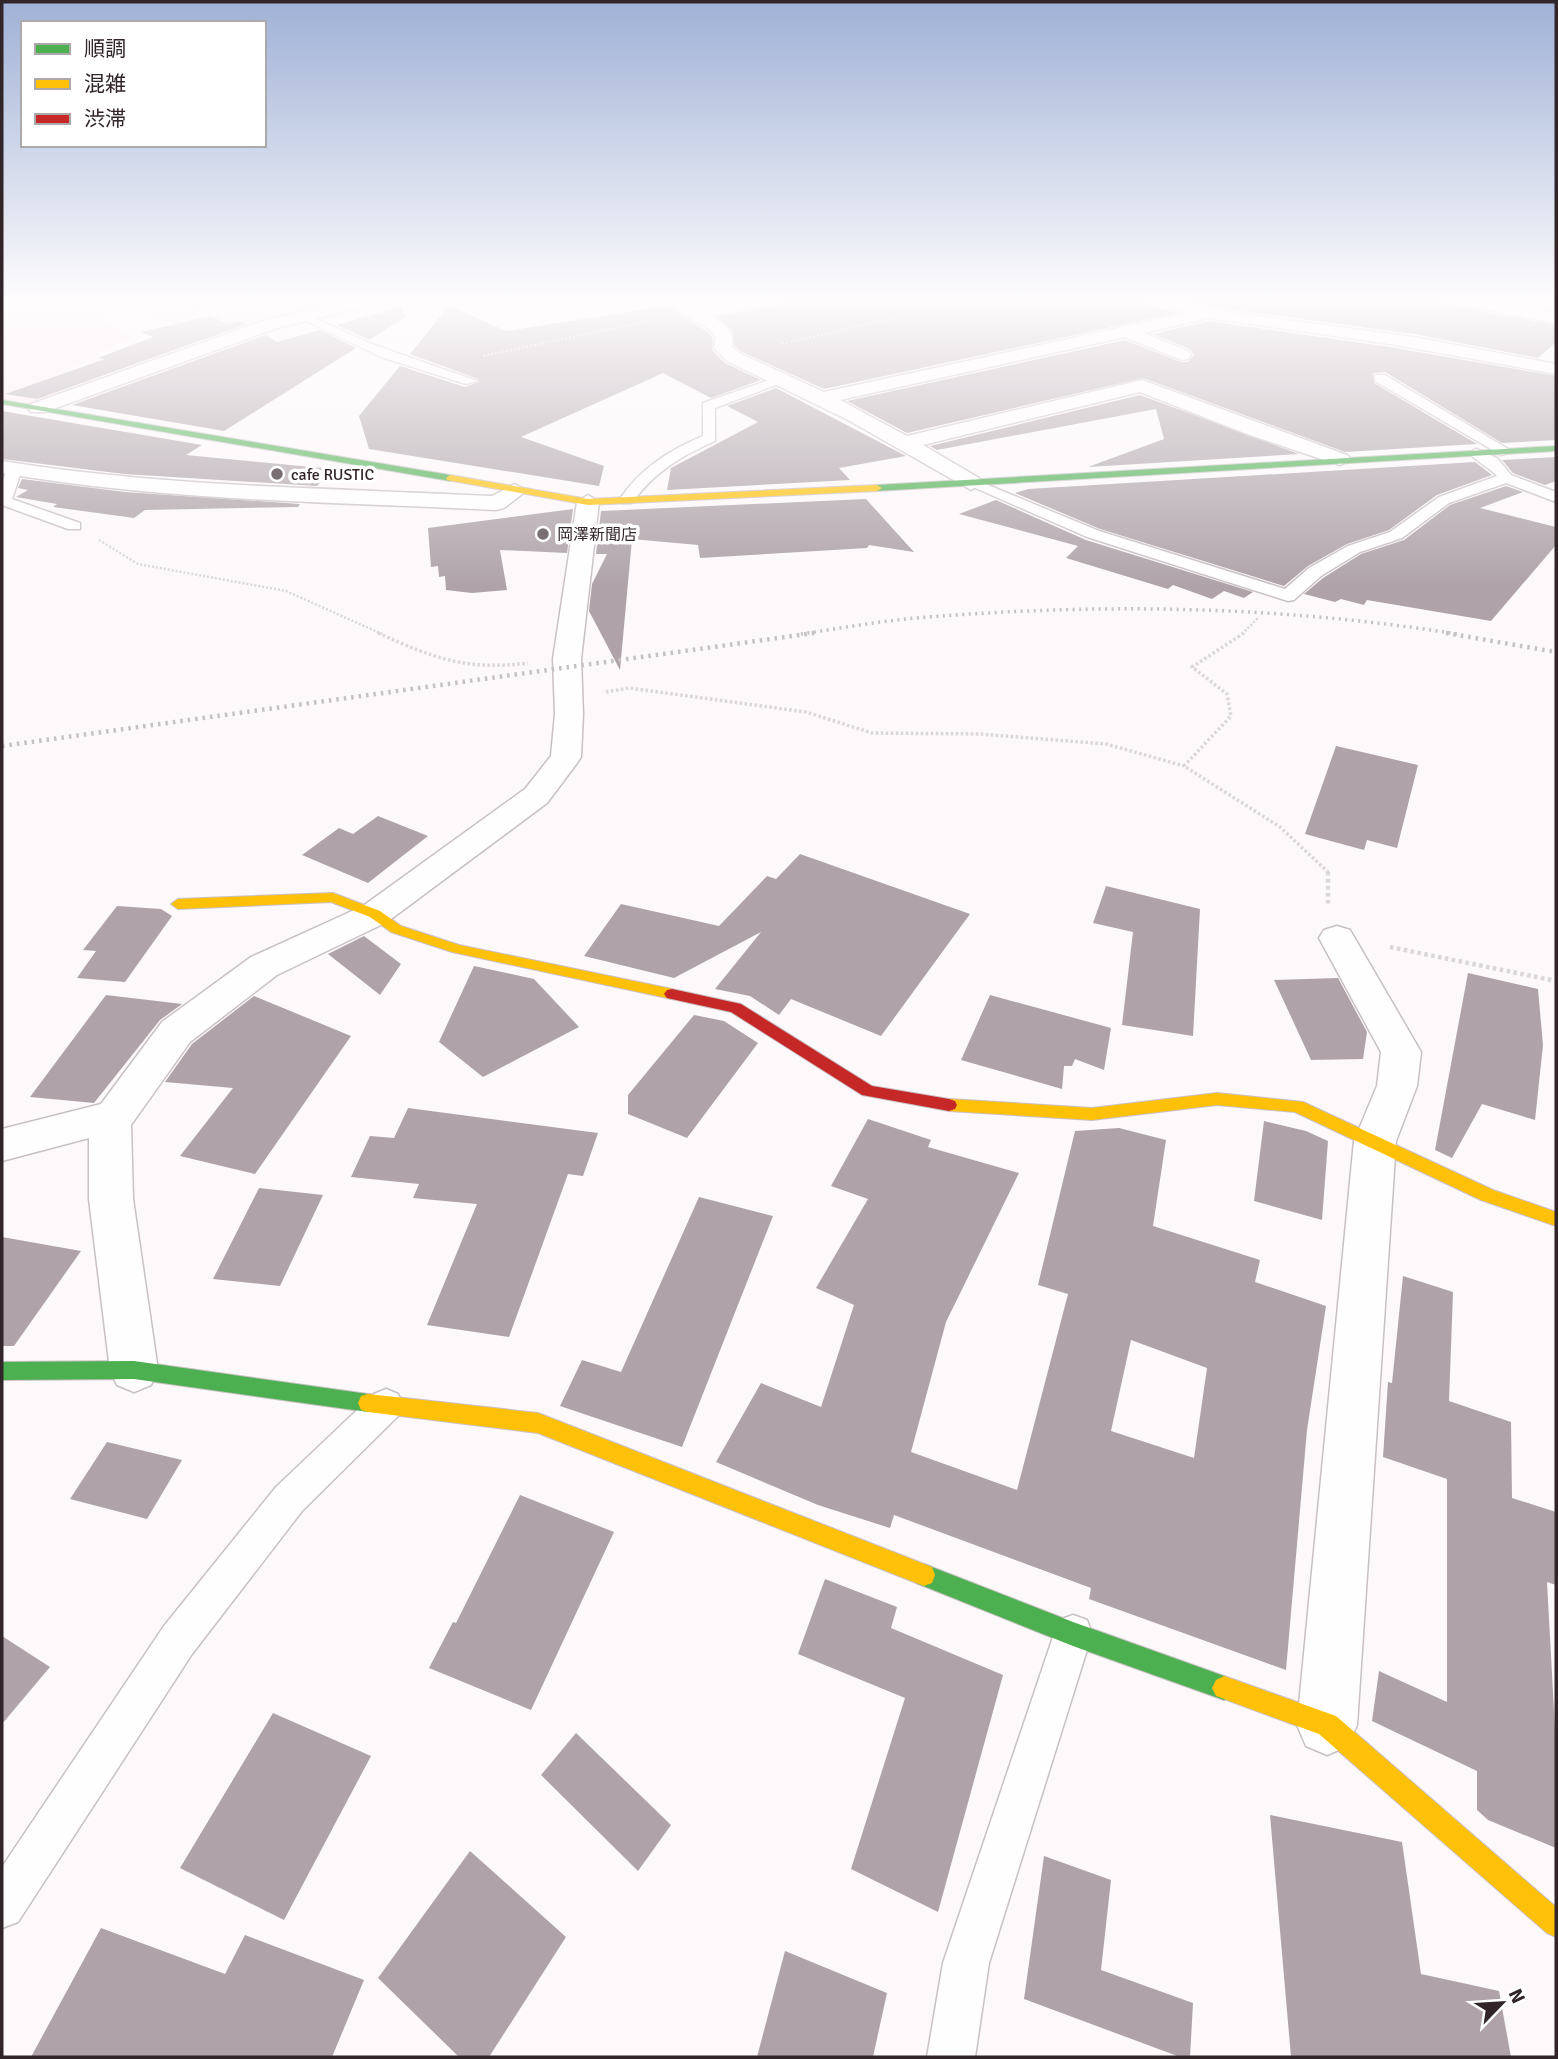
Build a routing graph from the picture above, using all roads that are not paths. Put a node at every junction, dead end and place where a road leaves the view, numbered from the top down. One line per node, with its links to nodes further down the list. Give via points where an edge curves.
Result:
1 (74, 395): 10 (street)
2 (741, 395): 21 (lane, via 708,407 710,438 671,455 635,486)
3 (818, 395): 8 (street)
4 (838, 395): 8 (street)
5 (1104, 395): 11 (street)
6 (1165, 395): 15 (street)
7 (1409, 395): 13 (lane)
8 (825, 398): 11 (street)
9 (2, 402): 10 (street)
10 (38, 408): 19 (street)
11 (908, 442): 18 (street)
12 (1556, 448): 13 (street)
13 (1506, 452): 14 (street)
14 (1476, 453): 15 (street); 17 (lane, via 1492,461)
15 (1340, 460): 18 (street)
16 (9, 468): 19 (street, via 173,487 496,503); 23 (lane, via 4,501)
17 (1506, 478): 18 (lane, via 1444,500 1396,535 1354,549 1315,572 1288,596 1093,534); 20 (lane)
18 (971, 483): 21 (street)
19 (515, 491): 22 (street)
20 (1556, 497)
21 (627, 500): 22 (street)
22 (588, 502): 25 (street, via 567,659 566,757 536,796)
23 (74, 526)
24 (178, 904): 25 (street, via 333,897)
25 (375, 914): 27 (street, via 264,966 176,1032); 28 (street, via 396,929 457,949 736,1008 868,1091 958,1106 1092,1114 1217,1100 1297,1106)
26 (1337, 938): 28 (street, via 1401,1052 1398,1086)
27 (115, 1116): 29 (street); 31 (street, via 110,1122 111,1199)
28 (1375, 1141): 30 (street, via 1487,1195); 35 (street)
29 (2, 1145)
30 (1556, 1219)
31 (134, 1370): 32 (street); 33 (street)
32 (2, 1371)
33 (386, 1405): 34 (street, via 538,1423); 36 (lane, via 289,1499 178,1640)
34 (1073, 1634): 35 (street); 38 (lane, via 966,1963)
35 (1327, 1725): 37 (street)
36 (2, 1906)
37 (1556, 1924)
38 (951, 2057)

